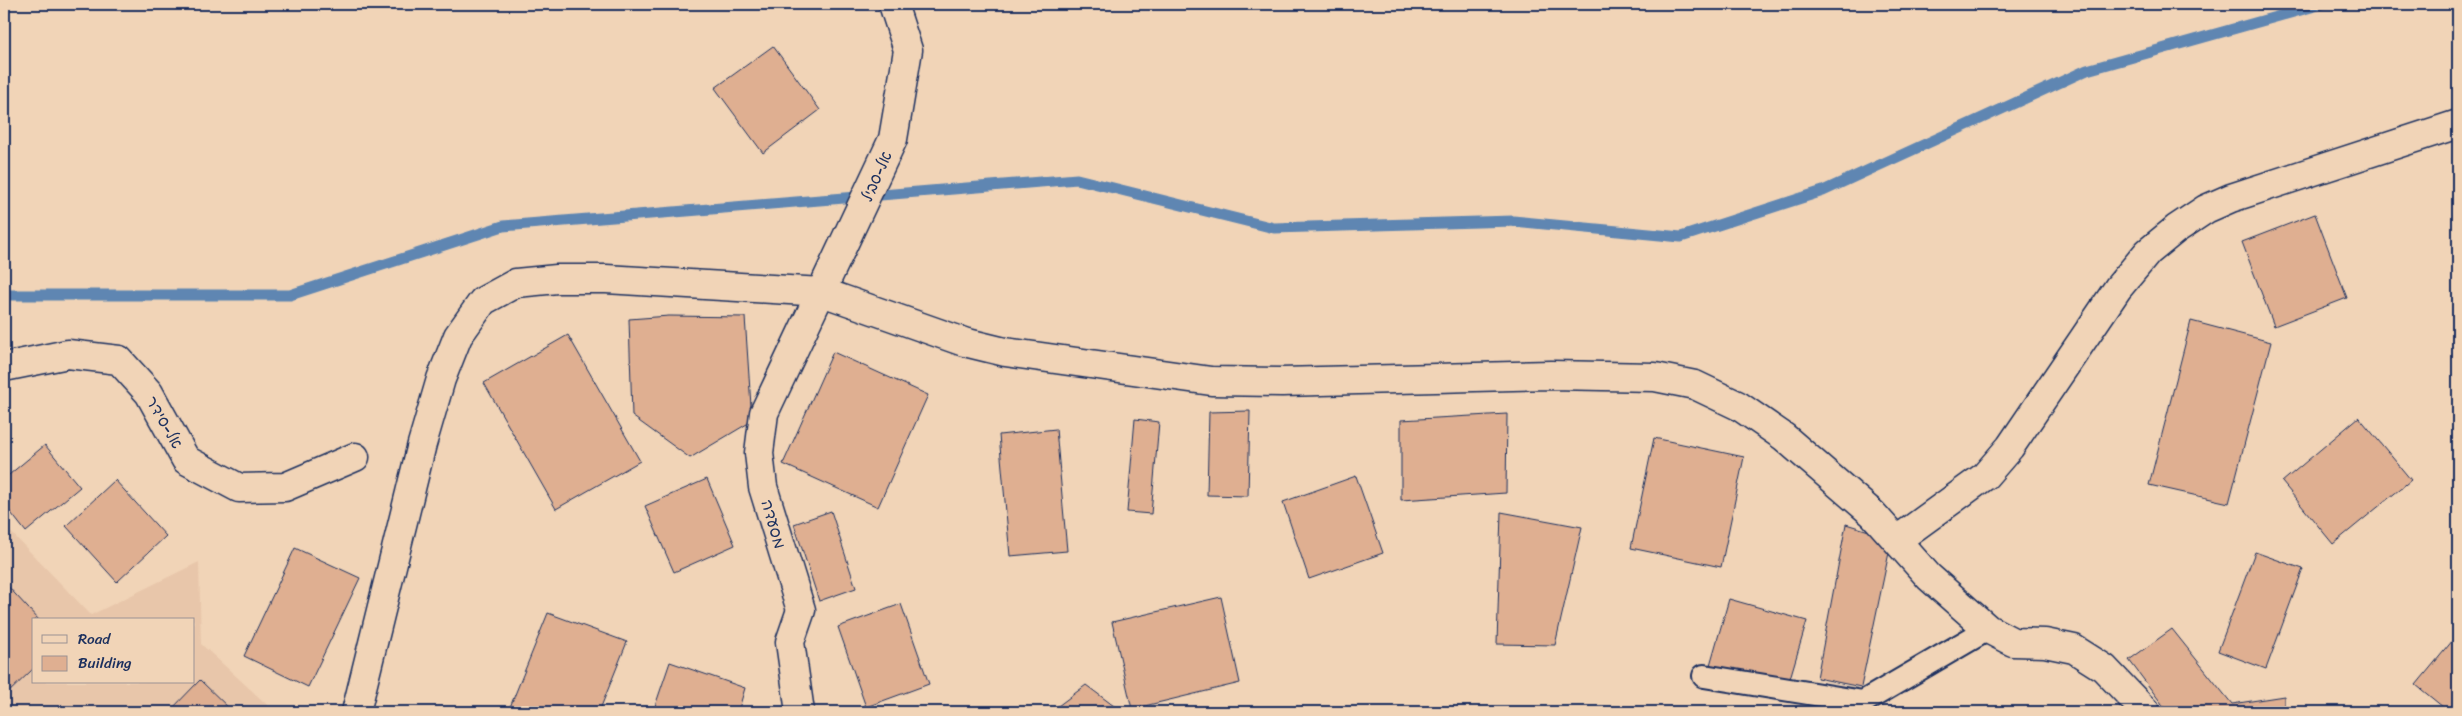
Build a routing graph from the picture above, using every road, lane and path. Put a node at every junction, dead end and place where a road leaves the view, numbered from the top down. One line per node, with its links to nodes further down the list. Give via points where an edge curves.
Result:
1 (893, 4): 3 (street, אל-סביל, via 908,50 893,139)
2 (2458, 124): 7 (street, via 2231,198 2206,209 2176,229 2148,252 2118,288 2010,447 1985,476)
3 (822, 292): 4 (street, אל-סביל); 7 (street, via 972,344 1005,352 1211,381 1551,375 1655,377 1695,386 1739,406 1784,437 1874,514); 10 (street, via 557,279 516,283 483,301 458,336 441,379)
4 (798, 338): 11 (street, מסעדה, via 764,413 759,453 763,487 801,610 790,642)
5 (4, 366): 6 (street, אל-סידר, via 68,354 119,360 149,393 186,460 239,488 285,487)
6 (354, 457)
7 (1897, 540): 8 (street, via 1929,577)
8 (1988, 629): 9 (lane, via 1862,702); 12 (street, via 2014,642 2045,643 2074,649 2104,668)
9 (1704, 676)
10 (356, 712)
11 (800, 712)
12 (2146, 712)

